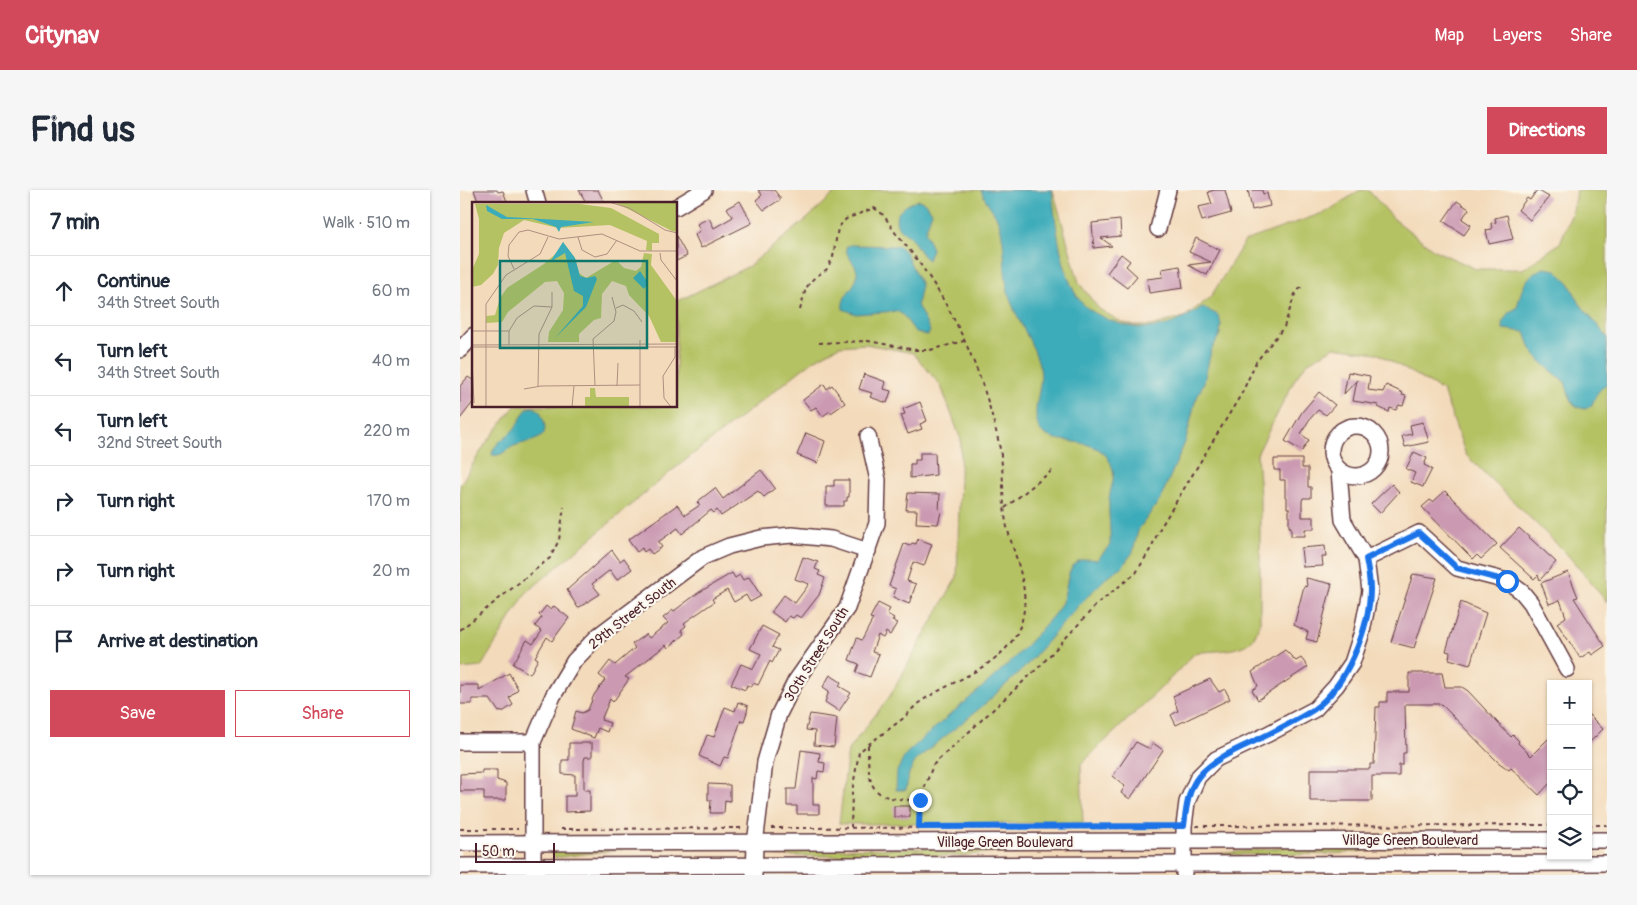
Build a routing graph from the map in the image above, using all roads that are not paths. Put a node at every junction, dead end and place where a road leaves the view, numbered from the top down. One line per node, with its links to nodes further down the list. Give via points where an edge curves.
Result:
1 (704, 190): 3 (street)
2 (1168, 190): 4 (street)
3 (678, 206)
4 (1158, 229)
5 (472, 337): 6 (street)
6 (460, 350)
7 (868, 436): 9 (street, 30th Street South, via 878,480 877,523)
8 (1339, 471): 10 (street, via 1343,520)
9 (868, 551): 13 (street, 29th Street South, via 831,539 792,535 753,540 703,557 599,635 574,662 553,696); 20 (street, 30th Street South, via 847,608 796,682 779,714 765,762)
10 (1366, 559): 11 (street, via 1419,533 1457,568 1507,581 1531,603); 14 (street, via 1370,591 1352,663 1314,709 1216,759 1198,778 1187,802)
11 (1567, 669)
12 (460, 742): 13 (street)
13 (533, 742): 15 (street, 29th Street South)
14 (1184, 833): 16 (street, Village Green Boulevard); 20 (street, Village Green Boulevard); 26 (street)
15 (533, 836): 19 (street, Village Green Boulevard); 20 (street, Village Green Boulevard); 24 (street, 29th Street South)
16 (1547, 840)
17 (1592, 840): 18 (street)
18 (1607, 840)
19 (460, 843)
20 (755, 844): 25 (street, 30th Street South)
21 (1607, 863): 22 (street, Village Green Boulevard)
22 (1558, 865): 26 (street, Village Green Boulevard)
23 (460, 866): 24 (street, Village Green Boulevard)
24 (533, 866): 25 (street, Village Green Boulevard)
25 (754, 870): 26 (street, Village Green Boulevard)
26 (1184, 870)

